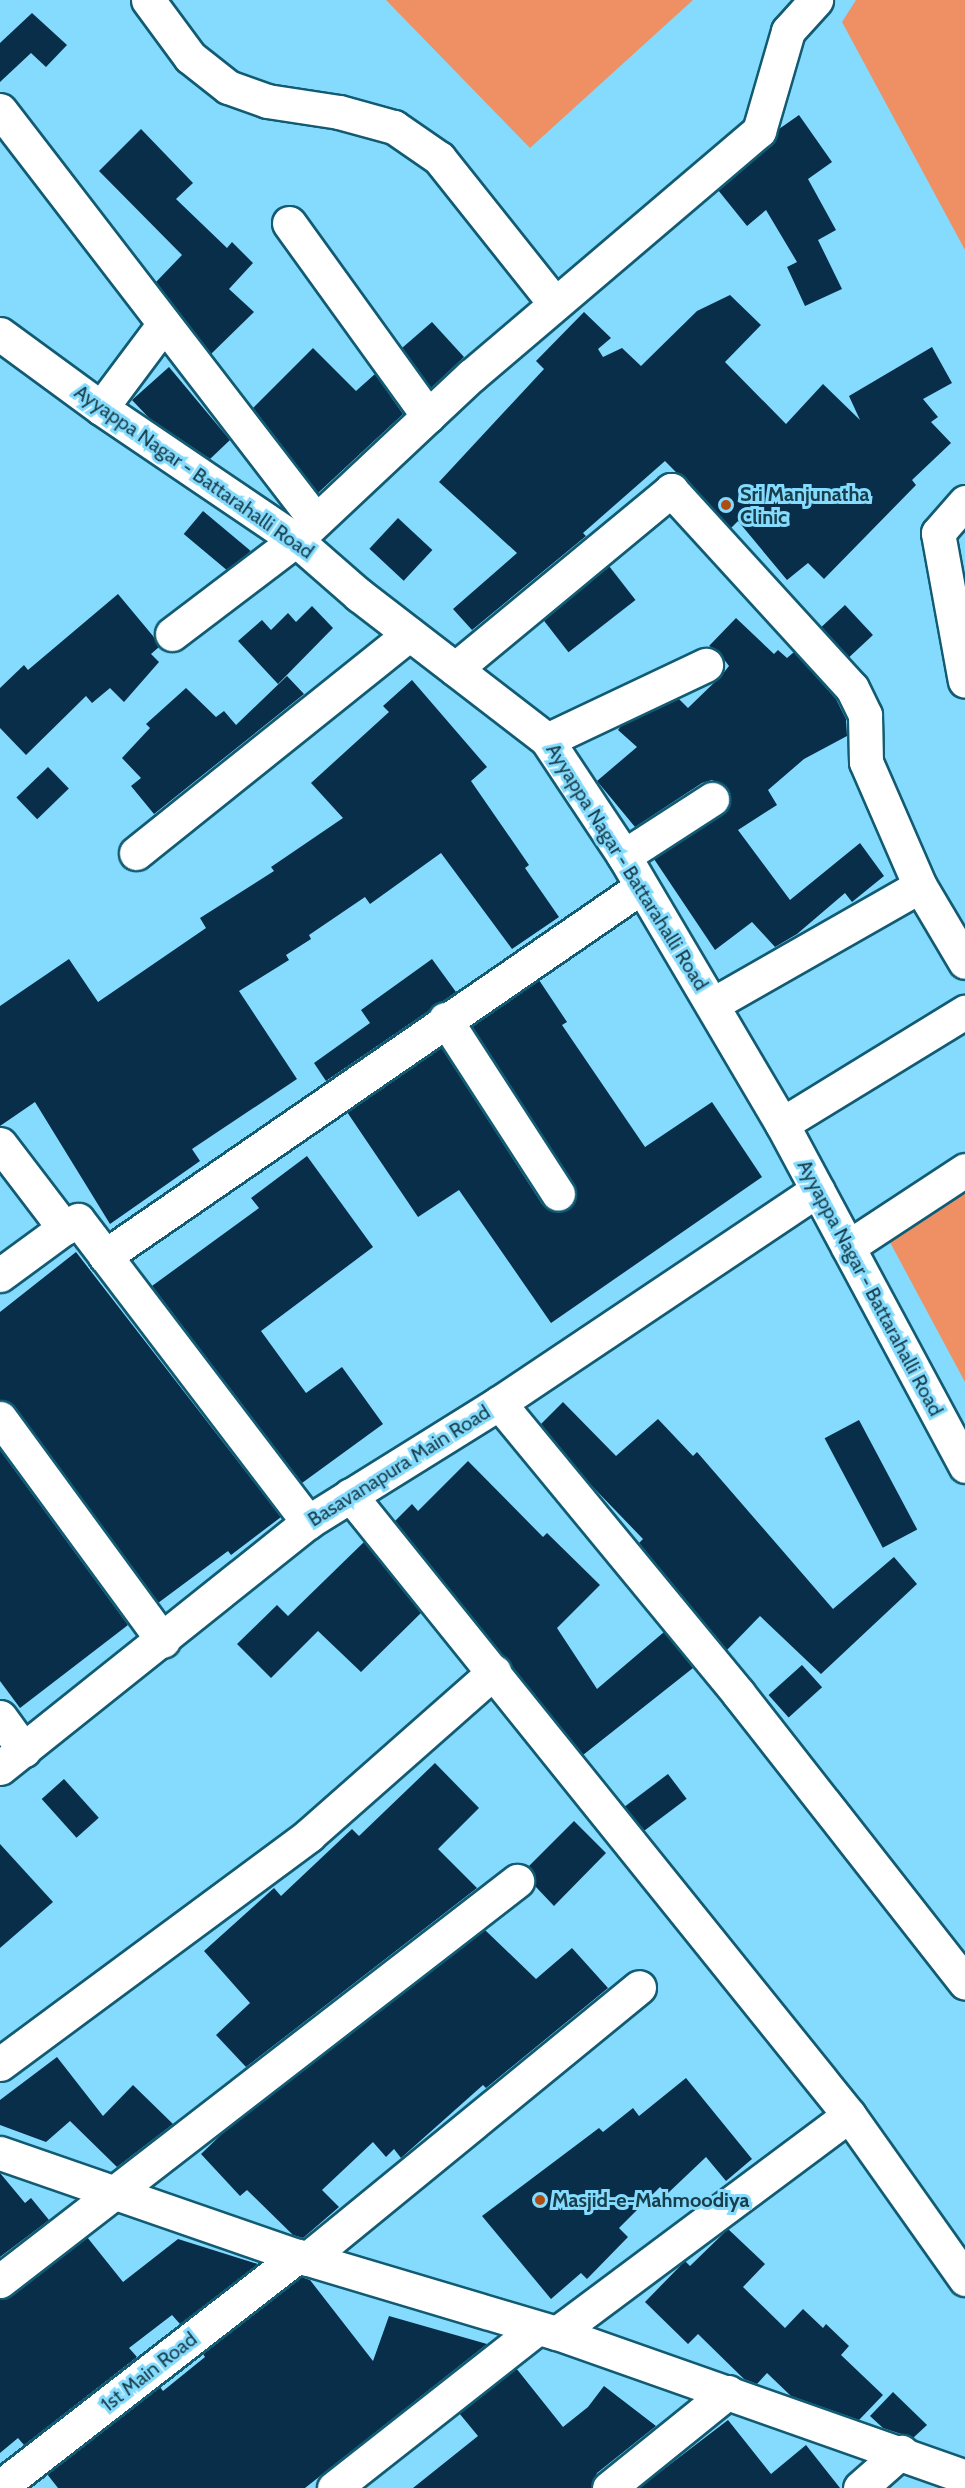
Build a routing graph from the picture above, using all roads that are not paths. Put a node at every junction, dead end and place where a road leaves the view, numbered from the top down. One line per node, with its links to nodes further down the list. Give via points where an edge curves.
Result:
1 (148, 0): 5 (street, via 190,57 228,87 267,101 339,112 394,127 440,158)
2 (816, 0): 5 (street, via 788,31 759,131)
3 (0, 110): 6 (street)
4 (289, 223): 9 (street)
5 (555, 304): 9 (street)
6 (163, 325): 8 (street); 11 (street)
7 (0, 334): 8 (street, Ayyappa Nagar - Battarahalli Road)
8 (101, 408): 11 (street, Ayyappa Nagar - Battarahalli Road)
9 (428, 416): 11 (street)
10 (965, 502): 16 (street, via 938,533)
11 (306, 530): 12 (street); 13 (street, Ayyappa Nagar - Battarahalli Road)
12 (172, 634)
13 (409, 634): 15 (street, Ayyappa Nagar - Battarahalli Road); 19 (street)
14 (706, 665): 17 (street)
15 (455, 669): 17 (street, Ayyappa Nagar - Battarahalli Road); 21 (street, via 671,490 852,688 865,715 866,762)
16 (965, 681)
17 (547, 740): 20 (street, Ayyappa Nagar - Battarahalli Road)
18 (712, 799): 20 (street)
19 (136, 853)
20 (624, 856): 22 (street, Ayyappa Nagar - Battarahalli Road)
21 (920, 886): 23 (street); 24 (street)
22 (641, 887): 24 (street, Ayyappa Nagar - Battarahalli Road); 26 (street)
23 (962, 950)
24 (713, 1004): 27 (street, Ayyappa Nagar - Battarahalli Road)
25 (965, 1012): 27 (street)
26 (445, 1019): 31 (street); 34 (street)
27 (782, 1124): 30 (street, Ayyappa Nagar - Battarahalli Road)
28 (0, 1144): 32 (street)
29 (965, 1170): 33 (street)
30 (817, 1190): 33 (street, Ayyappa Nagar - Battarahalli Road); 36 (street, Basavanapura Main Road)
31 (558, 1194)
32 (64, 1228): 34 (street, via 78,1220); 35 (street)
33 (848, 1247): 38 (street, Ayyappa Nagar - Battarahalli Road)
34 (105, 1256): 40 (street)
35 (0, 1275)
36 (499, 1403): 39 (street, Basavanapura Main Road); 46 (street, via 738,1693)
37 (0, 1418): 41 (street)
38 (965, 1466)
39 (350, 1495): 40 (street, Basavanapura Main Road); 42 (street)
40 (308, 1522): 41 (street, Basavanapura Main Road)
41 (163, 1641): 44 (street, Basavanapura Main Road)
42 (494, 1672): 48 (street, via 309,1835); 49 (street)
43 (0, 1717): 44 (street)
44 (12, 1759)
45 (517, 1881): 51 (street)
46 (965, 1983)
47 (639, 1987): 52 (street, 1st Main Road)
48 (0, 2064)
49 (849, 2115): 53 (street); 55 (street)
50 (0, 2153): 51 (street)
51 (112, 2194): 52 (street); 54 (street)
52 (302, 2257): 55 (street); 59 (street, 1st Main Road)
53 (965, 2278)
54 (0, 2281)
55 (547, 2331): 56 (street); 60 (street)
56 (728, 2392): 57 (street); 61 (street)
57 (901, 2452): 58 (street); 62 (street)
58 (965, 2477)
59 (0, 2487)
60 (334, 2488)
61 (609, 2488)
62 (860, 2488)

